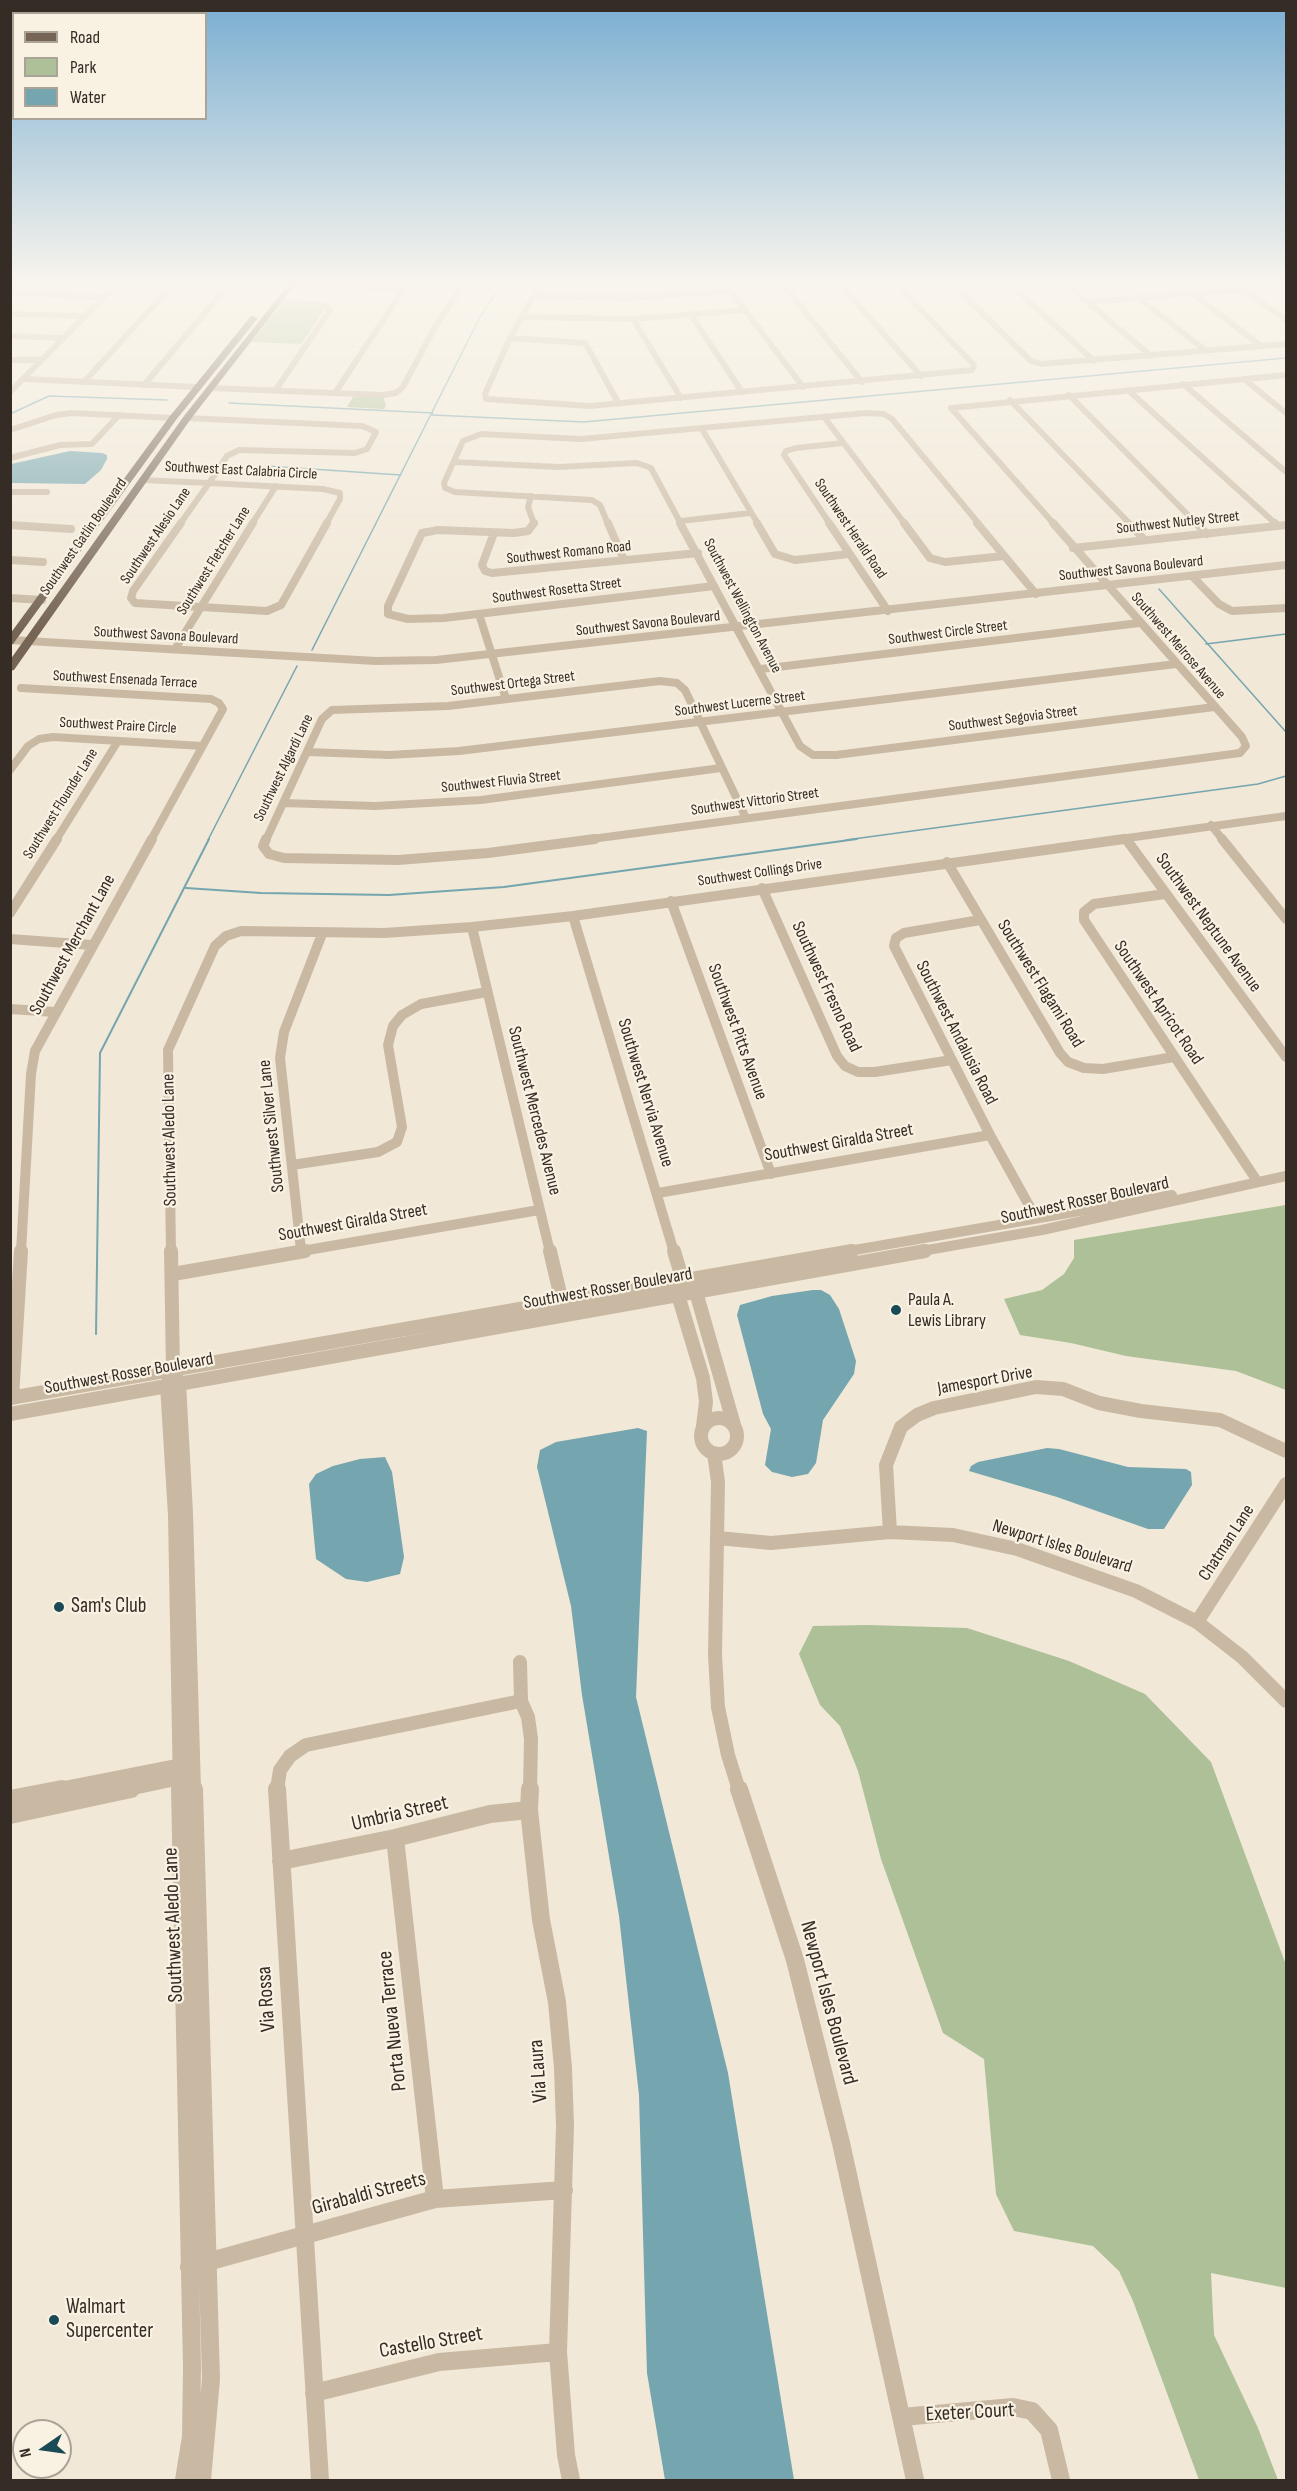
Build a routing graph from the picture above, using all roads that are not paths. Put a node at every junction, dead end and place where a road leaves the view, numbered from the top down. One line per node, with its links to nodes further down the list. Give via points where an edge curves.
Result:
1 (188, 397): 19 (main road, Southwest Gatlin Boulevard)
2 (198, 397): 15 (main road)
3 (203, 397): 15 (main road, Southwest Gatlin Boulevard)
4 (486, 397): 14 (street, via 499,403)
5 (615, 397): 14 (street)
6 (689, 397): 12 (street)
7 (1042, 397): 13 (street)
8 (1071, 397): 40 (street)
9 (1136, 397): 37 (street)
10 (1199, 397): 26 (street)
11 (1267, 397): 16 (street)
12 (681, 398): 14 (street)
13 (1010, 400): 41 (street); 42 (street, Southwest Melrose Avenue, via 951,408)
14 (619, 404)
15 (193, 410): 20 (main road, Southwest Gatlin Boulevard)
16 (1287, 413)
17 (119, 415): 19 (street); 22 (street, via 56,415); 24 (street, via 92,444 64,445)
18 (824, 417): 21 (street); 23 (street); 45 (street, via 884,414 892,419)
19 (173, 418): 55 (main road, Southwest Gatlin Boulevard)
20 (187, 418): 27 (main road, Southwest Gatlin Boulevard); 28 (street, Southwest Alesio Lane, via 362,426 376,432 366,450 355,453 239,450 227,456)
21 (702, 429): 25 (street, via 581,439 476,435 463,441); 33 (street)
22 (10, 430)
23 (843, 443): 44 (street, Southwest Herald Road, via 796,448 784,455); 45 (street, via 930,558 945,562)
24 (10, 458)
25 (453, 462): 32 (street, via 444,485 454,492); 34 (street, Southwest Wellington Avenue, via 647,465)
26 (1287, 472)
27 (142, 480): 28 (street, Southwest East Calabria Circle); 63 (main road, Southwest Gatlin Boulevard)
28 (209, 483): 29 (street, Southwest East Calabria Circle); 56 (street, Southwest Alesio Lane, via 131,598 142,605)
29 (276, 486): 56 (street, Southwest Fletcher Lane); 56 (street, Southwest East Calabria Circle, via 338,492 340,499 278,607 259,611)
30 (10, 492): 31 (street)
31 (47, 492)
32 (531, 496): 39 (street, via 528,507 532,530); 47 (street, via 588,498 600,505)
33 (750, 513): 34 (street); 44 (street, via 772,552 780,558)
34 (681, 521): 43 (street, Southwest Wellington Avenue)
35 (10, 525): 38 (street)
36 (1287, 525): 37 (street, Southwest Nutley Street)
37 (1278, 526): 40 (street, Southwest Nutley Street)
38 (71, 529)
39 (494, 533): 47 (street, Southwest Romano Road, via 482,565 488,573); 59 (street, Southwest Rosetta Street, via 438,530 419,536 386,610 390,616 402,619)
40 (1207, 534): 41 (street, Southwest Nutley Street)
41 (1145, 540): 42 (street, Southwest Nutley Street)
42 (1073, 548): 51 (street, Southwest Melrose Avenue)
43 (698, 553): 47 (street, Southwest Romano Road); 52 (street, Southwest Wellington Avenue)
44 (849, 554): 58 (street, Southwest Herald Road)
45 (1004, 556): 53 (street)
46 (10, 560): 48 (street)
47 (624, 560)
48 (43, 562)
49 (1287, 565): 50 (street, Southwest Savona Boulevard)
50 (1192, 576): 51 (street, Southwest Savona Boulevard); 57 (street, via 1219,604 1232,611)
51 (1108, 585): 53 (street, Southwest Savona Boulevard); 60 (street, Southwest Melrose Avenue)
52 (714, 586): 59 (street, Southwest Rosetta Street); 61 (street, Southwest Wellington Avenue)
53 (1036, 594): 58 (street, Southwest Savona Boulevard)
54 (10, 598): 55 (street)
55 (42, 600): 62 (main road, Southwest Gatlin Boulevard)
56 (201, 608): 64 (street, Southwest Fletcher Lane)
57 (1287, 608)
58 (888, 611): 61 (street, Southwest Savona Boulevard)
59 (479, 614): 65 (street)
60 (1139, 623): 66 (street, Southwest Melrose Avenue); 68 (street, Southwest Circle Street)
61 (737, 627): 65 (street, Southwest Savona Boulevard); 68 (street, Southwest Wellington Avenue)
62 (11, 640): 63 (street, Southwest Savona Boulevard)
63 (30, 642): 64 (street, Southwest Savona Boulevard); 67 (main road, Southwest Gatlin Boulevard)
64 (175, 649): 65 (street, Southwest Savona Boulevard, via 399,662)
65 (491, 655): 70 (street)
66 (1176, 664): 71 (street, Southwest Melrose Avenue); 74 (street, Southwest Lucerne Street)
67 (10, 668)
68 (760, 669): 74 (street, Southwest Wellington Avenue)
69 (20, 688): 73 (street, Southwest Ensenada Terrace, via 211,699)
70 (506, 699): 72 (street, Southwest Ortega Street, via 429,707); 75 (street, Southwest Ortega Street, via 660,681 677,683 685,690)
71 (1214, 707): 77 (street, Southwest Melrose Avenue); 80 (street, Southwest Segovia Street)
72 (340, 708): 79 (street, Southwest Algardi Lane, via 327,712)
73 (222, 709): 78 (street, Southwest Merchant Lane)
74 (783, 712): 75 (street, Southwest Lucerne Street); 80 (street, Southwest Wellington Avenue, via 800,746)
75 (700, 722): 79 (street, Southwest Lucerne Street, via 440,753); 81 (street)
76 (118, 741): 78 (street, Southwest Praire Circle); 82 (street, Southwest Praire Circle, via 39,739 28,746); 93 (street, Southwest Flounder Lane)
77 (1245, 744): 85 (street, Southwest Vittorio Street, via 1243,751 1228,756)
78 (202, 746): 101 (street, Southwest Merchant Lane)
79 (307, 752): 83 (street, Southwest Algardi Lane)
80 (816, 755)
81 (721, 768): 83 (street, Southwest Fluvia Street, via 481,800 375,806); 85 (street)
82 (10, 770)
83 (283, 803): 88 (street, Southwest Algardi Lane)
84 (1287, 816): 86 (street, Southwest Collings Drive)
85 (746, 818): 88 (street, Southwest Vittorio Street, via 448,857 284,858)
86 (1211, 825): 87 (street, Southwest Collings Drive); 95 (street)
87 (1125, 838): 89 (street, Southwest Collings Drive); 91 (street, Southwest Neptune Avenue)
88 (263, 849)
89 (947, 862): 90 (street, Southwest Collings Drive); 96 (street, Southwest Flagami Road)
90 (762, 888): 92 (street, Southwest Collings Drive); 107 (street, Southwest Fresno Road, via 837,1056 845,1066 868,1073)
91 (1165, 894): 105 (street, Southwest Apricot Road, via 1098,903 1086,909 1083,916); 106 (street, Southwest Neptune Avenue)
92 (671, 901): 94 (street, Southwest Collings Drive); 110 (street, Southwest Pitts Avenue)
93 (10, 913)
94 (573, 916): 97 (street, Southwest Collings Drive); 114 (street, Southwest Nervia Avenue)
95 (1287, 919)
96 (980, 920): 105 (street, Southwest Flagami Road, via 1068,1062 1103,1069); 107 (street, Southwest Andalusia Road, via 911,931 894,942)
97 (472, 927): 99 (street, Southwest Collings Drive); 102 (street, Southwest Mercedes Avenue)
98 (236, 932): 99 (street, Southwest Collings Drive); 118 (street, Southwest Aledo Lane, via 215,946 168,1050)
99 (322, 934): 109 (street, Southwest Silver Lane, via 284,1032 280,1058)
100 (10, 939): 101 (street)
101 (92, 945): 104 (street, Southwest Merchant Lane)
102 (487, 992): 109 (street, via 421,1004 402,1015 393,1026 388,1045 402,1127 397,1142 378,1152); 115 (street, Southwest Mercedes Avenue)
103 (10, 1009): 104 (street)
104 (55, 1012): 124 (street, Southwest Merchant Lane, via 35,1051 31,1074)
105 (1174, 1057): 112 (street, Southwest Apricot Road)
106 (1287, 1057)
107 (952, 1060): 108 (street, Southwest Andalusia Road)
108 (990, 1135): 110 (street, Southwest Giralda Street); 116 (street, Southwest Andalusia Road)
109 (292, 1165): 117 (street, Southwest Silver Lane)
110 (771, 1174): 114 (street, Southwest Giralda Street)
111 (1287, 1176): 112 (street, Southwest Rosser Boulevard)
112 (1257, 1182): 113 (street, Southwest Rosser Boulevard)
113 (1209, 1191): 116 (street, Southwest Rosser Boulevard); 120 (street, Southwest Rosser Boulevard, via 1062,1226)
114 (658, 1193): 119 (street, Southwest Nervia Avenue)
115 (539, 1210): 117 (street, Southwest Giralda Street); 122 (street, Southwest Mercedes Avenue)
116 (1036, 1218): 119 (street, Southwest Rosser Boulevard)
117 (302, 1250): 118 (street, Southwest Giralda Street)
118 (173, 1274): 123 (street, Southwest Aledo Lane)
119 (683, 1281): 120 (street); 121 (street); 122 (street, Southwest Rosser Boulevard)
120 (696, 1292): 121 (street, Southwest Rosser Boulevard); 126 (street)
121 (678, 1295): 123 (street, Southwest Rosser Boulevard); 127 (street, via 703,1378)
122 (562, 1302): 123 (street, Southwest Rosser Boulevard)
123 (173, 1380): 124 (street, Southwest Rosser Boulevard); 125 (street, Southwest Rosser Boulevard); 137 (street, Southwest Aledo Lane, via 174,1515)
124 (11, 1398)
125 (10, 1414)
126 (734, 1425): 127 (street, via 718,1419); 129 (street, via 739,1442 732,1450)
127 (703, 1426): 129 (street, via 703,1446)
128 (1287, 1451): 131 (street, Jamesport Drive, via 1220,1420 1100,1403 1063,1389 1036,1388 934,1408 901,1427 893,1442 886,1464)
129 (720, 1453): 132 (street, Newport Isles Boulevard)
130 (1287, 1484): 133 (street, Chatman Lane)
131 (890, 1532): 132 (street, Newport Isles Boulevard, via 771,1542); 133 (street, Newport Isles Boulevard, via 953,1536 1017,1549 1136,1590)
132 (718, 1538): 149 (street, Newport Isles Boulevard, via 716,1665 718,1707 728,1755 795,1960 841,2142)
133 (1197, 1622): 136 (street, Newport Isles Boulevard, via 1242,1657)
134 (520, 1662): 135 (street, Via Laura)
135 (521, 1701): 139 (street, Via Laura, via 531,1739); 142 (street, Via Rossa, via 306,1745 290,1756 280,1770 277,1786)
136 (1287, 1701)
137 (186, 1770): 138 (street); 140 (street); 146 (street, Southwest Aledo Lane)
138 (10, 1798)
139 (529, 1810): 141 (street, Umbria Street, via 490,1814); 143 (street, Via Laura, via 541,1920 558,2013 565,2126)
140 (10, 1815)
141 (395, 1838): 142 (street, Umbria Street); 144 (street, Porta Nueva Terrace)
142 (281, 1861): 145 (street, Via Rossa)
143 (564, 2190): 144 (street, Girabaldi Streets); 147 (street, Via Laura)
144 (435, 2199): 145 (street, Girabaldi Streets)
145 (304, 2235): 146 (street, Girabaldi Streets); 148 (street, Via Rossa)
146 (199, 2265): 150 (street, Southwest Aledo Lane, via 191,2437); 151 (street, Southwest Aledo Lane, via 211,2379)
147 (558, 2352): 148 (street, Castello Street, via 440,2362); 153 (street, Via Laura)
148 (314, 2393): 152 (street, Via Rossa)
149 (902, 2417): 154 (street, Newport Isles Boulevard); 155 (street, Exeter Court, via 1013,2407 1032,2411 1049,2430)
150 (184, 2481)
151 (202, 2481)
152 (320, 2481)
153 (571, 2481)
154 (915, 2481)
155 (1061, 2481)

